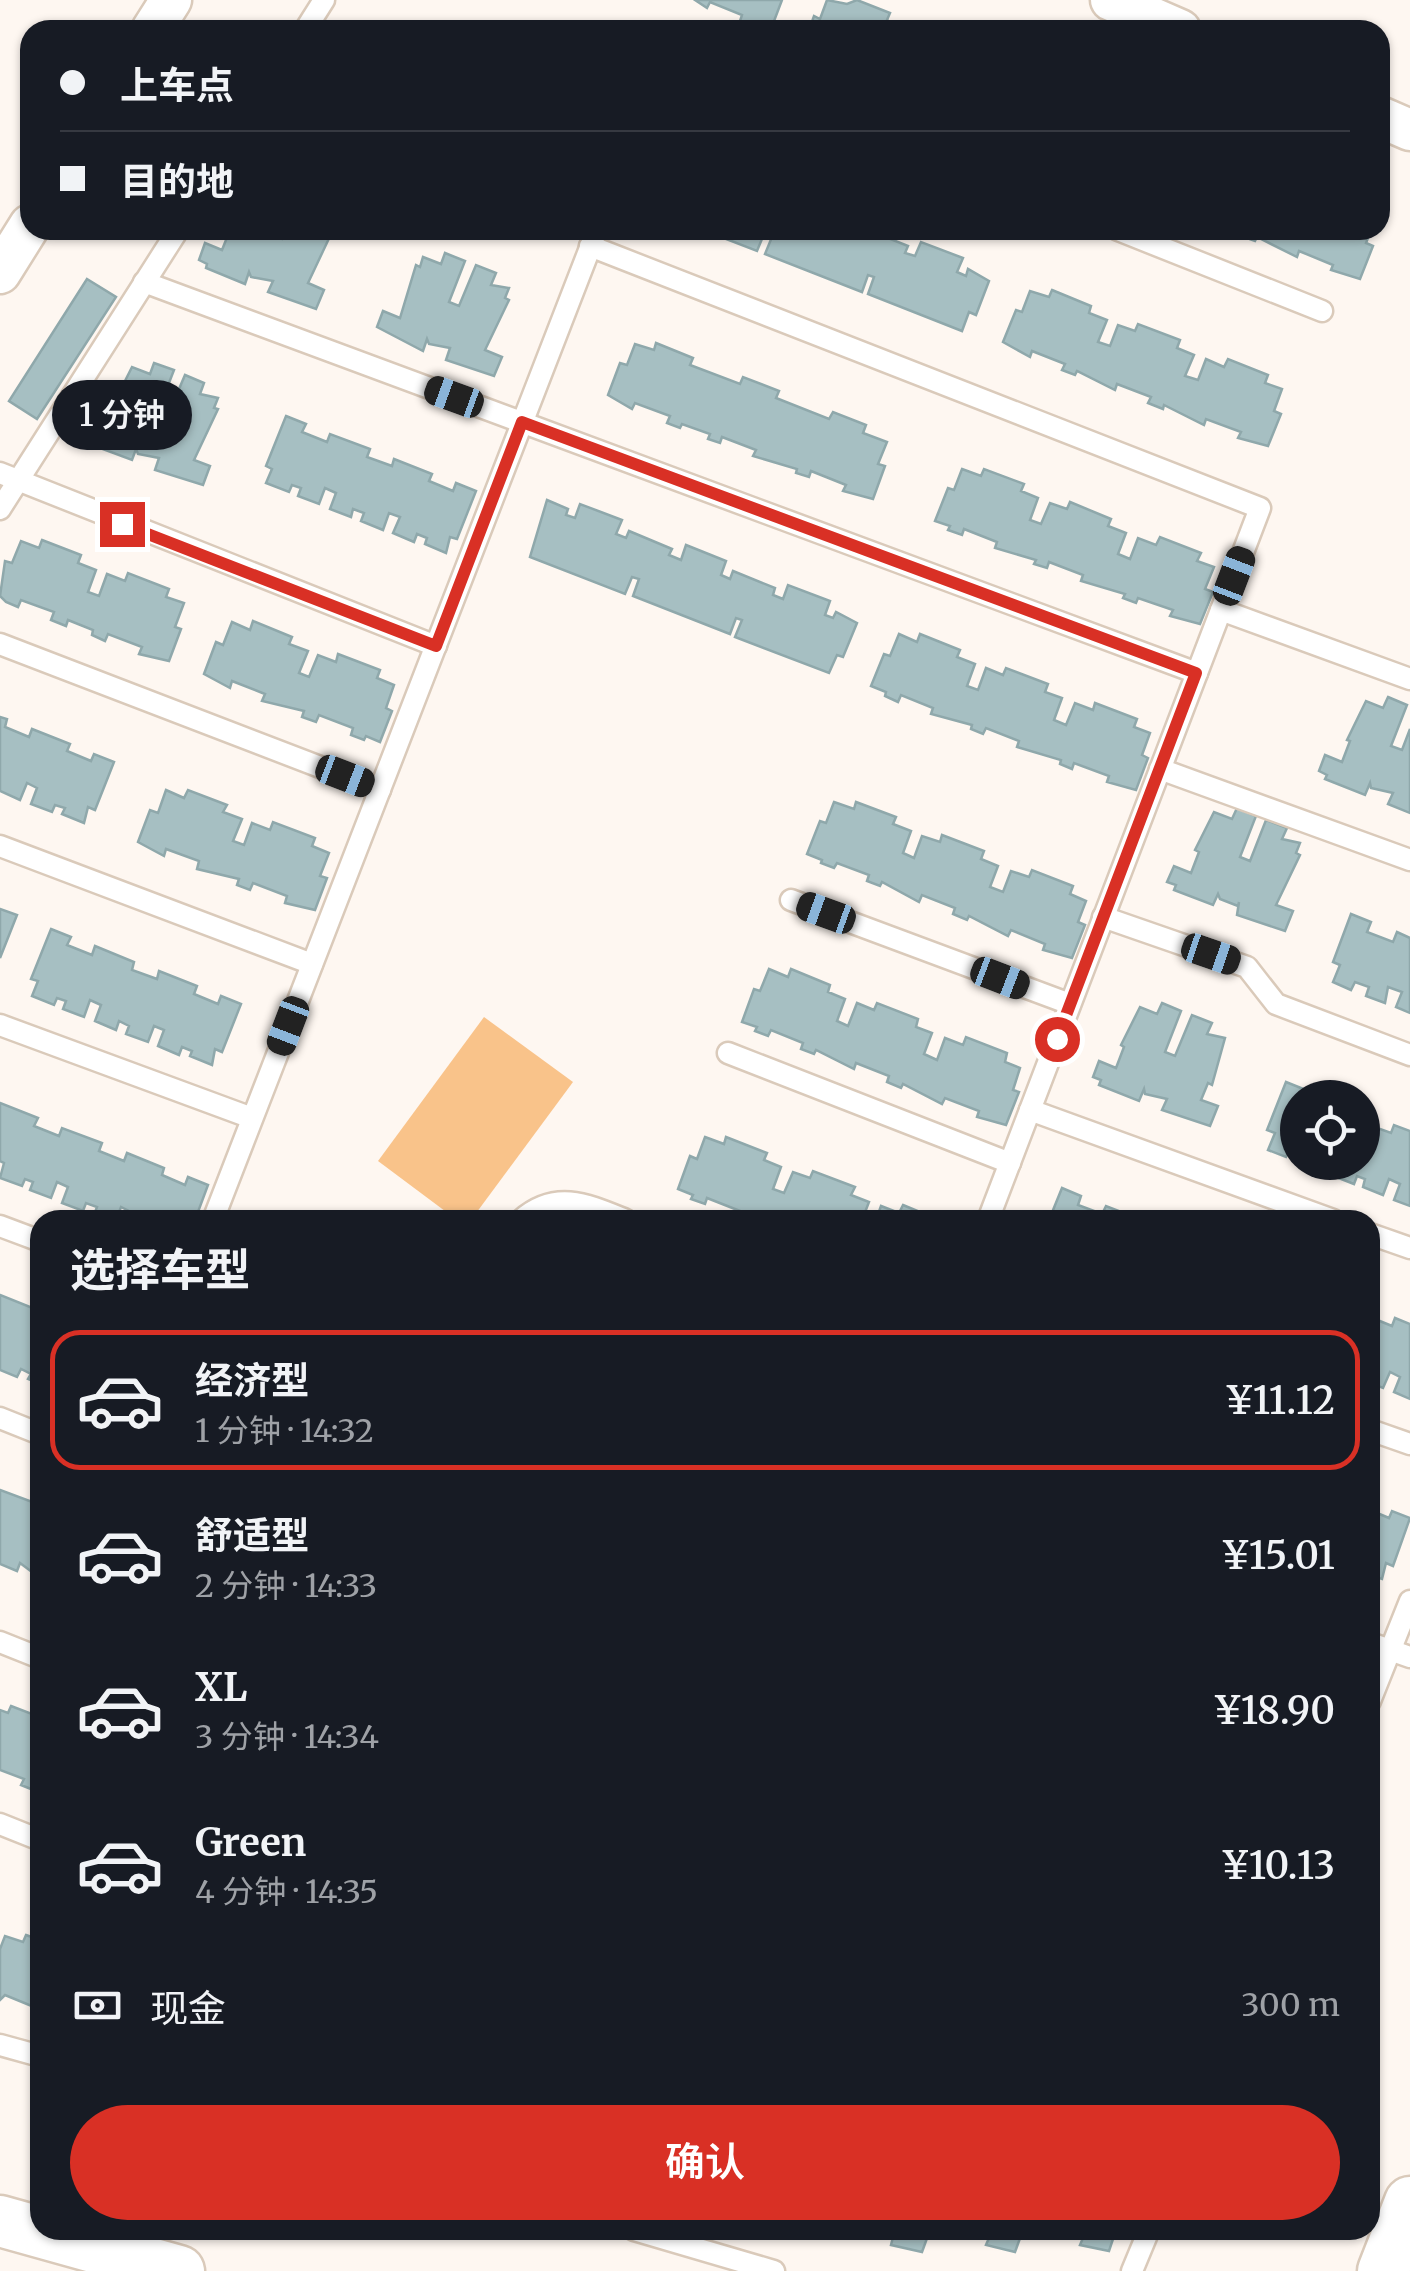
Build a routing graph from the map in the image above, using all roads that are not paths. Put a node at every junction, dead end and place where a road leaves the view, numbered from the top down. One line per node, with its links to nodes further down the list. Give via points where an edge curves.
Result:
1 (1110, 0): 2 (street)
2 (1157, 20)
3 (21, 240): 8 (street)
4 (171, 240): 9 (lane)
5 (592, 240): 11 (lane)
6 (598, 240): 14 (lane, via 1260,508)
7 (1143, 240): 10 (lane)
8 (0, 273)
9 (144, 282): 11 (lane); 12 (lane)
10 (1322, 311)
11 (522, 422): 16 (lane); 17 (lane)
12 (8, 478): 13 (lane); 16 (lane)
13 (0, 509)
14 (1221, 610): 17 (lane); 18 (lane)
15 (0, 644): 20 (lane)
16 (436, 646): 20 (lane)
17 (1196, 673): 19 (lane)
18 (1410, 679)
19 (1160, 770): 22 (lane); 24 (lane)
20 (380, 790): 25 (lane)
21 (0, 846): 25 (lane)
22 (1410, 860)
23 (791, 900): 26 (lane)
24 (1103, 918): 26 (lane); 29 (lane, via 1247,967 1276,1004)
25 (312, 964): 31 (lane)
26 (1070, 1004): 30 (lane)
27 (0, 1025): 31 (lane)
28 (728, 1054): 32 (lane)
29 (1410, 1055)
30 (1030, 1110): 32 (lane); 37 (lane)
31 (252, 1118): 33 (lane)
32 (1010, 1164): 36 (lane)
33 (217, 1210)
34 (535, 1210): 35 (lane, via 575,1201)
35 (599, 1210)
36 (992, 1210)
37 (1305, 1210)
38 (0, 1226): 39 (lane)
39 (30, 1238)
40 (1380, 1238): 41 (lane)
41 (1410, 1248)
42 (0, 1418): 43 (lane)
43 (30, 1430)
44 (1380, 1434): 45 (lane)
45 (1410, 1444)
46 (1410, 1601): 49 (lane)
47 (0, 1642): 48 (lane)
48 (30, 1654)
49 (1400, 1654): 50 (lane)
50 (1380, 1685)
51 (0, 1824): 52 (lane)
52 (30, 1836)
53 (0, 2045): 54 (lane)
54 (30, 2053)
55 (1410, 2202): 64 (street)
56 (0, 2221): 57 (street)
57 (30, 2229)
58 (68, 2240): 61 (street)
59 (668, 2240): 62 (lane)
60 (1145, 2240): 63 (lane)
61 (179, 2271)
62 (774, 2271)
63 (1132, 2271)
64 (1383, 2271)

